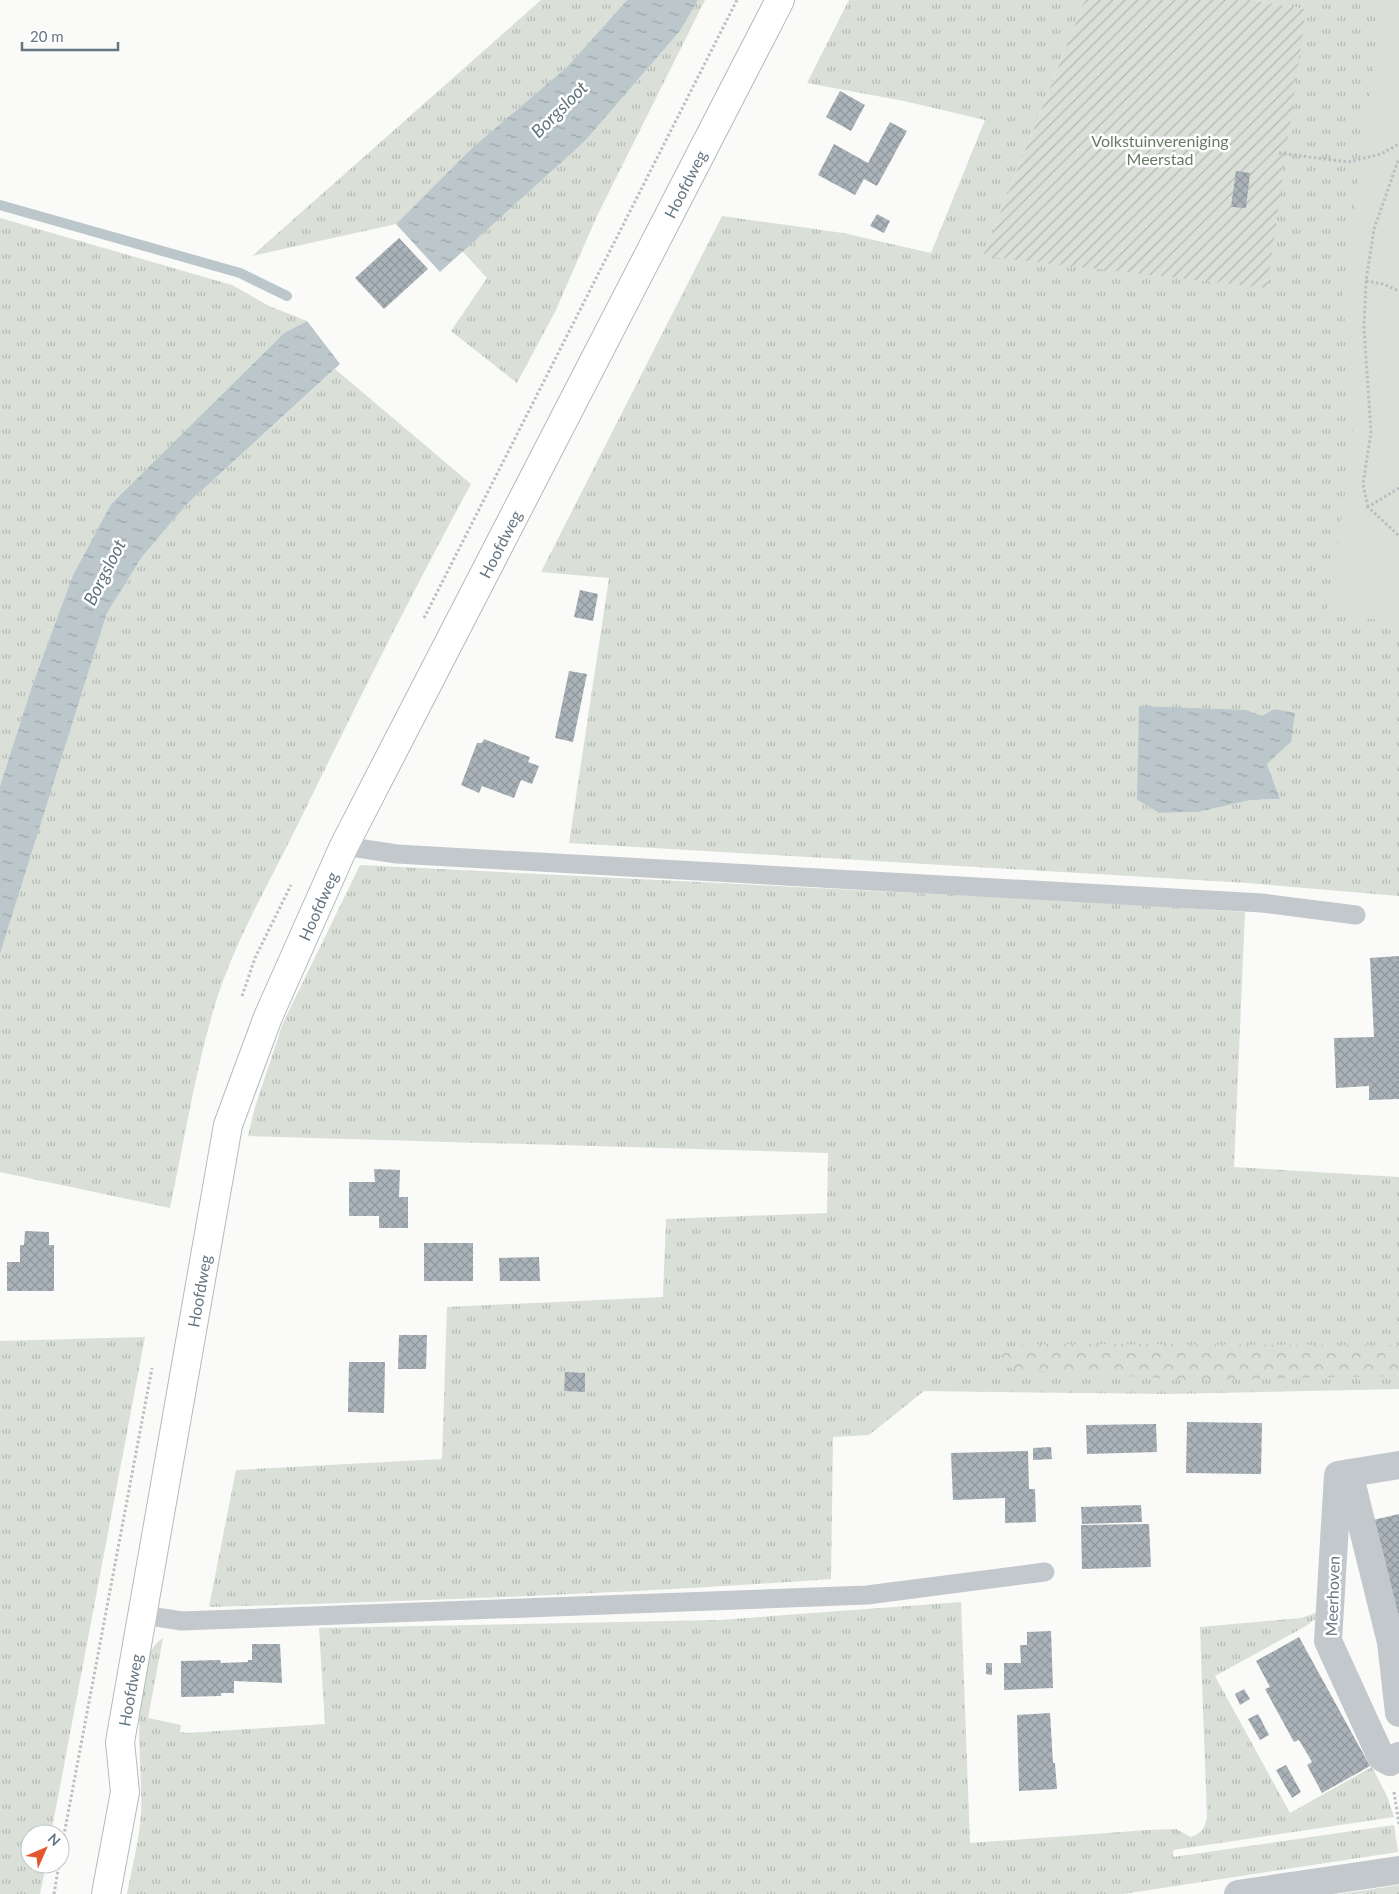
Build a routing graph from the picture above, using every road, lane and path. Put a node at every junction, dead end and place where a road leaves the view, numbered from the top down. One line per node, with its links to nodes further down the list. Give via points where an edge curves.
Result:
1 (780, 0): 10 (main road, Hoofdweg)
2 (1399, 144): 3 (path, via 1380,154 1348,162)
3 (1279, 153)
4 (1399, 158): 5 (path, via 1374,228)
5 (1366, 281): 6 (path); 8 (path, via 1364,328 1371,432 1363,484)
6 (1399, 291)
7 (1399, 488): 8 (path)
8 (1368, 507): 9 (path)
9 (1399, 536)
10 (344, 846): 11 (lane, via 397,854 1262,903); 15 (main road, Hoofdweg, via 268,1017 228,1126)
11 (1356, 915)
12 (1399, 1465): 13 (street)
13 (1349, 1473): 16 (street, via 1391,1642); 17 (street, Meerhoven, via 1338,1474 1328,1641 1380,1757 1390,1762)
14 (1045, 1572): 15 (lane, via 867,1595 182,1621)
15 (143, 1615): 21 (main road, Hoofdweg, via 120,1742 125,1792)
16 (1399, 1713)
17 (1399, 1756)
18 (1399, 1870): 22 (street)
19 (57, 1874): 20 (path)
20 (54, 1894)
21 (106, 1894)
22 (1238, 1894)

